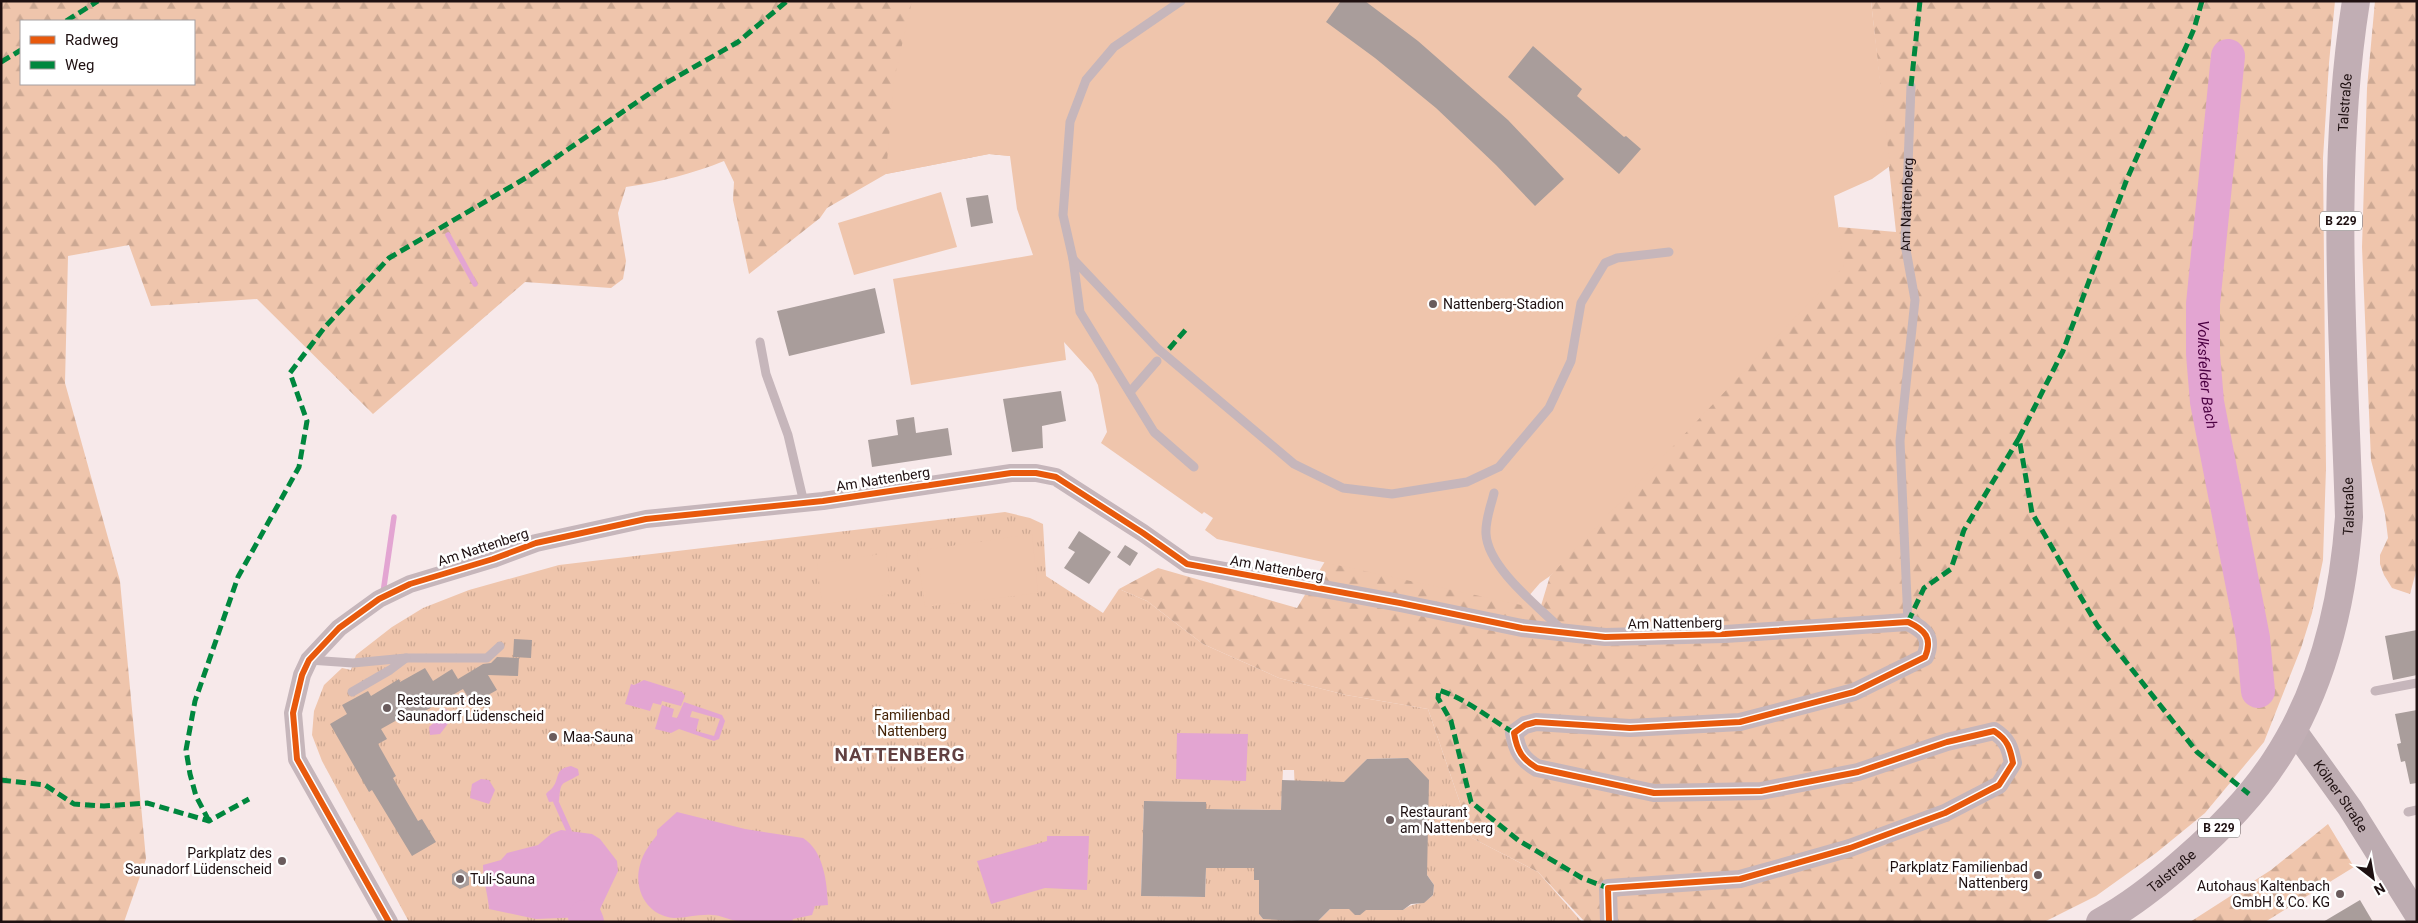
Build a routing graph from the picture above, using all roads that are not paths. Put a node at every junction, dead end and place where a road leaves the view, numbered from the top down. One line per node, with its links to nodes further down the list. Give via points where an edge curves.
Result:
1 (1181, 1): 5 (lane, via 1114,47 1086,80 1070,122 1065,163 1063,215)
2 (2356, 1): 20 (main road, Talstraße / B 229, via 2346,86 2342,164 2341,261 2349,518 2346,554 2337,613)
3 (1912, 86): 12 (lane, Am Nattenberg, via 1905,244 1915,300 1900,441)
4 (1669, 252): 5 (lane, via 1617,258 1605,263 1581,303 1571,361 1548,408 1499,467 1467,482 1392,494 1343,488 1294,464 1158,349)
5 (1073, 259): 8 (lane, via 1080,312)
6 (760, 342): 11 (lane, via 766,374 788,435)
7 (1157, 361): 8 (lane)
8 (1130, 392): 9 (lane, via 1154,432)
9 (1194, 467)
10 (1494, 492): 13 (lane, via 1486,535 1493,556 1504,573)
11 (804, 503): 13 (street, Am Nattenberg, via 1011,473 1036,473 1056,477 1187,564 1522,628); 16 (street, Am Nattenberg, via 646,519 536,543 410,584 379,599 340,628)
12 (1908, 622): 13 (street, Am Nattenberg, via 1724,634 1605,636); 23 (street, via 1928,637 1925,657 1854,692 1740,722 1630,728 1536,722 1514,733 1523,760 1537,768 1654,793 1760,791 1858,772 1947,742 1994,731 2010,746 2013,763 1999,785 1945,813 1850,848 1740,879 1608,888)
13 (1565, 633)
14 (500, 646): 15 (lane, via 487,658)
15 (406, 658): 16 (lane, via 353,664); 19 (lane)
16 (309, 660): 22 (street, Am Nattenberg, via 293,713 297,760)
17 (2417, 683): 18 (lane)
18 (2375, 691)
19 (352, 692)
20 (2294, 730): 21 (main road, Kölner Straße, via 2345,800); 24 (main road, Talstraße / B 229, via 2274,764 2205,842 2140,898)
21 (2417, 915)
22 (389, 922)
23 (1609, 922)
24 (2100, 922)

